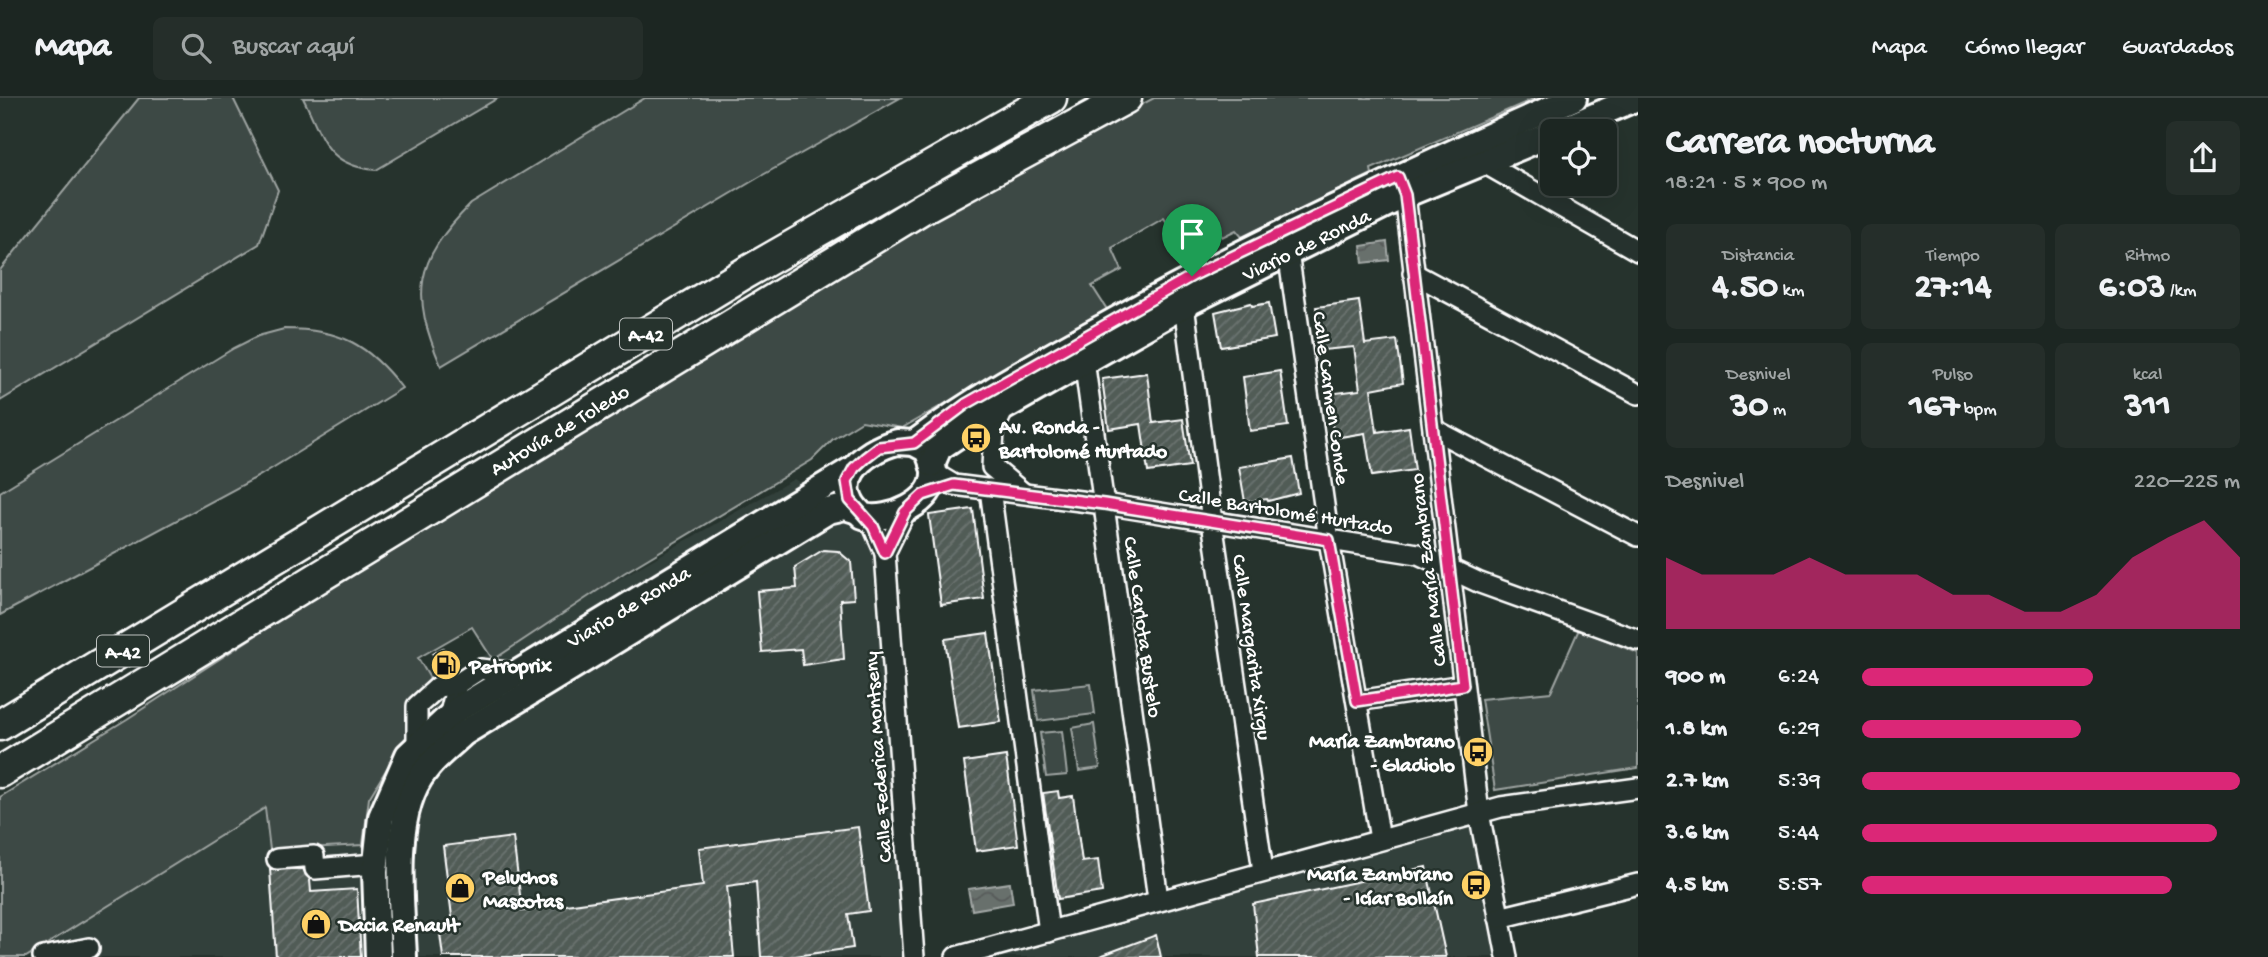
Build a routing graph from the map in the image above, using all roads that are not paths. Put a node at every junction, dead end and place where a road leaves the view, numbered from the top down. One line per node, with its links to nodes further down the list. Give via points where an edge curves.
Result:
1 (1052, 98): 36 (highway, Autovía de Toledo / A-42, via 745,273)
2 (1126, 98): 38 (highway, Autovía de Toledo / A-42, via 923,208)
3 (1574, 98): 8 (main road, Viario de Ronda)
4 (1632, 101): 5 (main road)
5 (1588, 119)
6 (1540, 139): 7 (main road, Viario de Ronda)
7 (1484, 163): 8 (main road, Viario de Ronda); 9 (street)
8 (1401, 186): 10 (main road, Viario de Ronda); 11 (street, Calle María Zambrano); 17 (main road, Viario de Ronda, via 1192,276 966,404)
9 (1638, 251)
10 (1288, 252): 12 (main road, Viario de Ronda); 27 (street, Calle Carmen Conde)
11 (1413, 273): 14 (street); 16 (street, Calle María Zambrano)
12 (1184, 305): 13 (main road, Viario de Ronda); 25 (street, Calle Margarita Xirgu)
13 (1084, 360): 15 (main road, Viario de Ronda); 22 (street, Calle Carlota Bustelo)
14 (1638, 394)
15 (1004, 408): 19 (main road, Viario de Ronda, via 939,448); 21 (street, via 994,430 992,467)
16 (1435, 430): 26 (street); 29 (street, Calle María Zambrano)
17 (914, 443): 18 (main road, via 879,447); 19 (main road, via 927,450)
18 (854, 468): 24 (main road, via 847,481 850,500); 31 (main road, Viario de Ronda)
19 (936, 479): 20 (street, Calle Bartolomé Hurtado); 23 (main road)
20 (990, 489): 21 (street, Calle Bartolomé Hurtado); 48 (street)
21 (1024, 494): 22 (street, Calle Bartolomé Hurtado)
22 (1104, 504): 25 (street, Calle Bartolomé Hurtado); 46 (street, Calle Carlota Bustelo)
23 (905, 512): 24 (main road, via 888,517); 28 (street)
24 (861, 513): 28 (street, Calle Federica Montseny, via 873,526); 53 (main road, Viario de Ronda, via 845,507 828,511 464,733 423,772 403,821)
25 (1212, 521): 27 (street, Calle Bartolomé Hurtado); 44 (street, Calle Margarita Xirgu)
26 (1638, 536)
27 (1329, 540): 29 (street, Calle Bartolomé Hurtado, via 1418,554); 34 (street, Calle Carmen Conde)
28 (885, 553): 54 (street, Calle Federica Montseny)
29 (1448, 568): 30 (street, Calle Bartolomé Hurtado); 33 (street, Calle María Zambrano)
30 (1638, 640)
31 (518, 673): 32 (street, via 480,669); 35 (main road, Viario de Ronda)
32 (457, 684): 35 (street); 37 (street, via 438,687 417,706)
33 (1463, 685): 34 (street); 40 (street, Calle María Zambrano)
34 (1357, 701): 41 (street, Calle Carmen Conde)
35 (449, 717): 37 (main road, Viario de Ronda)
36 (0, 725)
37 (417, 746): 43 (main road, Viario de Ronda, via 408,755 381,817)
38 (0, 772)
39 (1638, 788): 40 (street)
40 (1479, 813): 41 (street); 47 (street, Calle María Zambrano)
41 (1380, 839): 44 (street)
42 (276, 859): 43 (street, via 314,856 315,869)
43 (376, 864): 52 (main road, Viario de Ronda)
44 (1264, 871): 46 (street)
45 (1638, 884): 47 (street)
46 (1158, 899): 48 (street)
47 (1499, 918): 55 (street, Calle María Zambrano)
48 (1049, 932): 50 (street)
49 (89, 948): 51 (street)
50 (968, 955)
51 (43, 957)
52 (378, 957)
53 (404, 957)
54 (914, 957)
55 (1507, 957)

